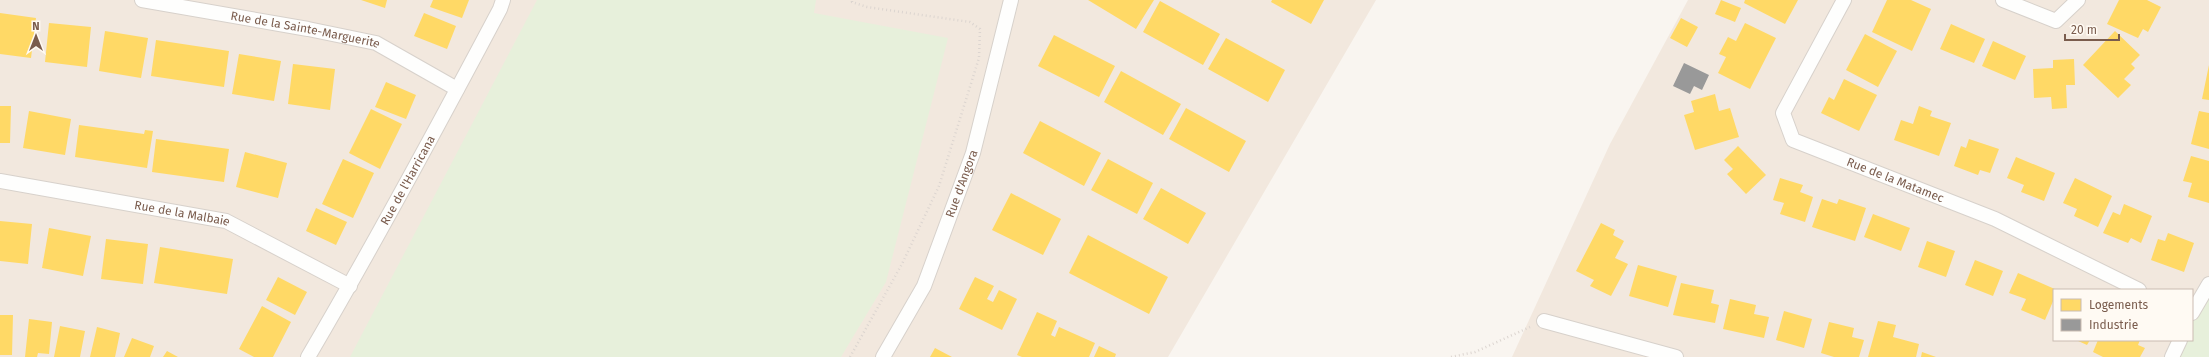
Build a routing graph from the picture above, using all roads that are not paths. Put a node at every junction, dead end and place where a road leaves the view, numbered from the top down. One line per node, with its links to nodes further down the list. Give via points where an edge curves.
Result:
1 (142, 0): 7 (street, Rue de la Sainte-Marguerite, via 308,29 376,44)
2 (503, 0): 7 (street, Rue de l'Harricana)
3 (1011, 0): 16 (street, Rue d'Angora, via 973,153 924,286)
4 (1844, 0): 11 (street, Rue de la Matamec, via 1783,113 1793,140 1995,219)
5 (2003, 0): 6 (street, via 2056,20)
6 (2078, 0)
7 (457, 89): 10 (street, Rue de l'Harricana)
8 (0, 181): 10 (street, Rue de la Malbaie, via 226,221)
9 (2209, 284): 12 (street)
10 (350, 286): 15 (street, Rue de l'Harricana)
11 (2137, 289)
12 (2193, 312)
13 (1544, 321): 17 (street)
14 (2180, 341): 18 (street)
15 (308, 357)
16 (883, 357)
17 (1676, 357)
18 (2172, 357)

